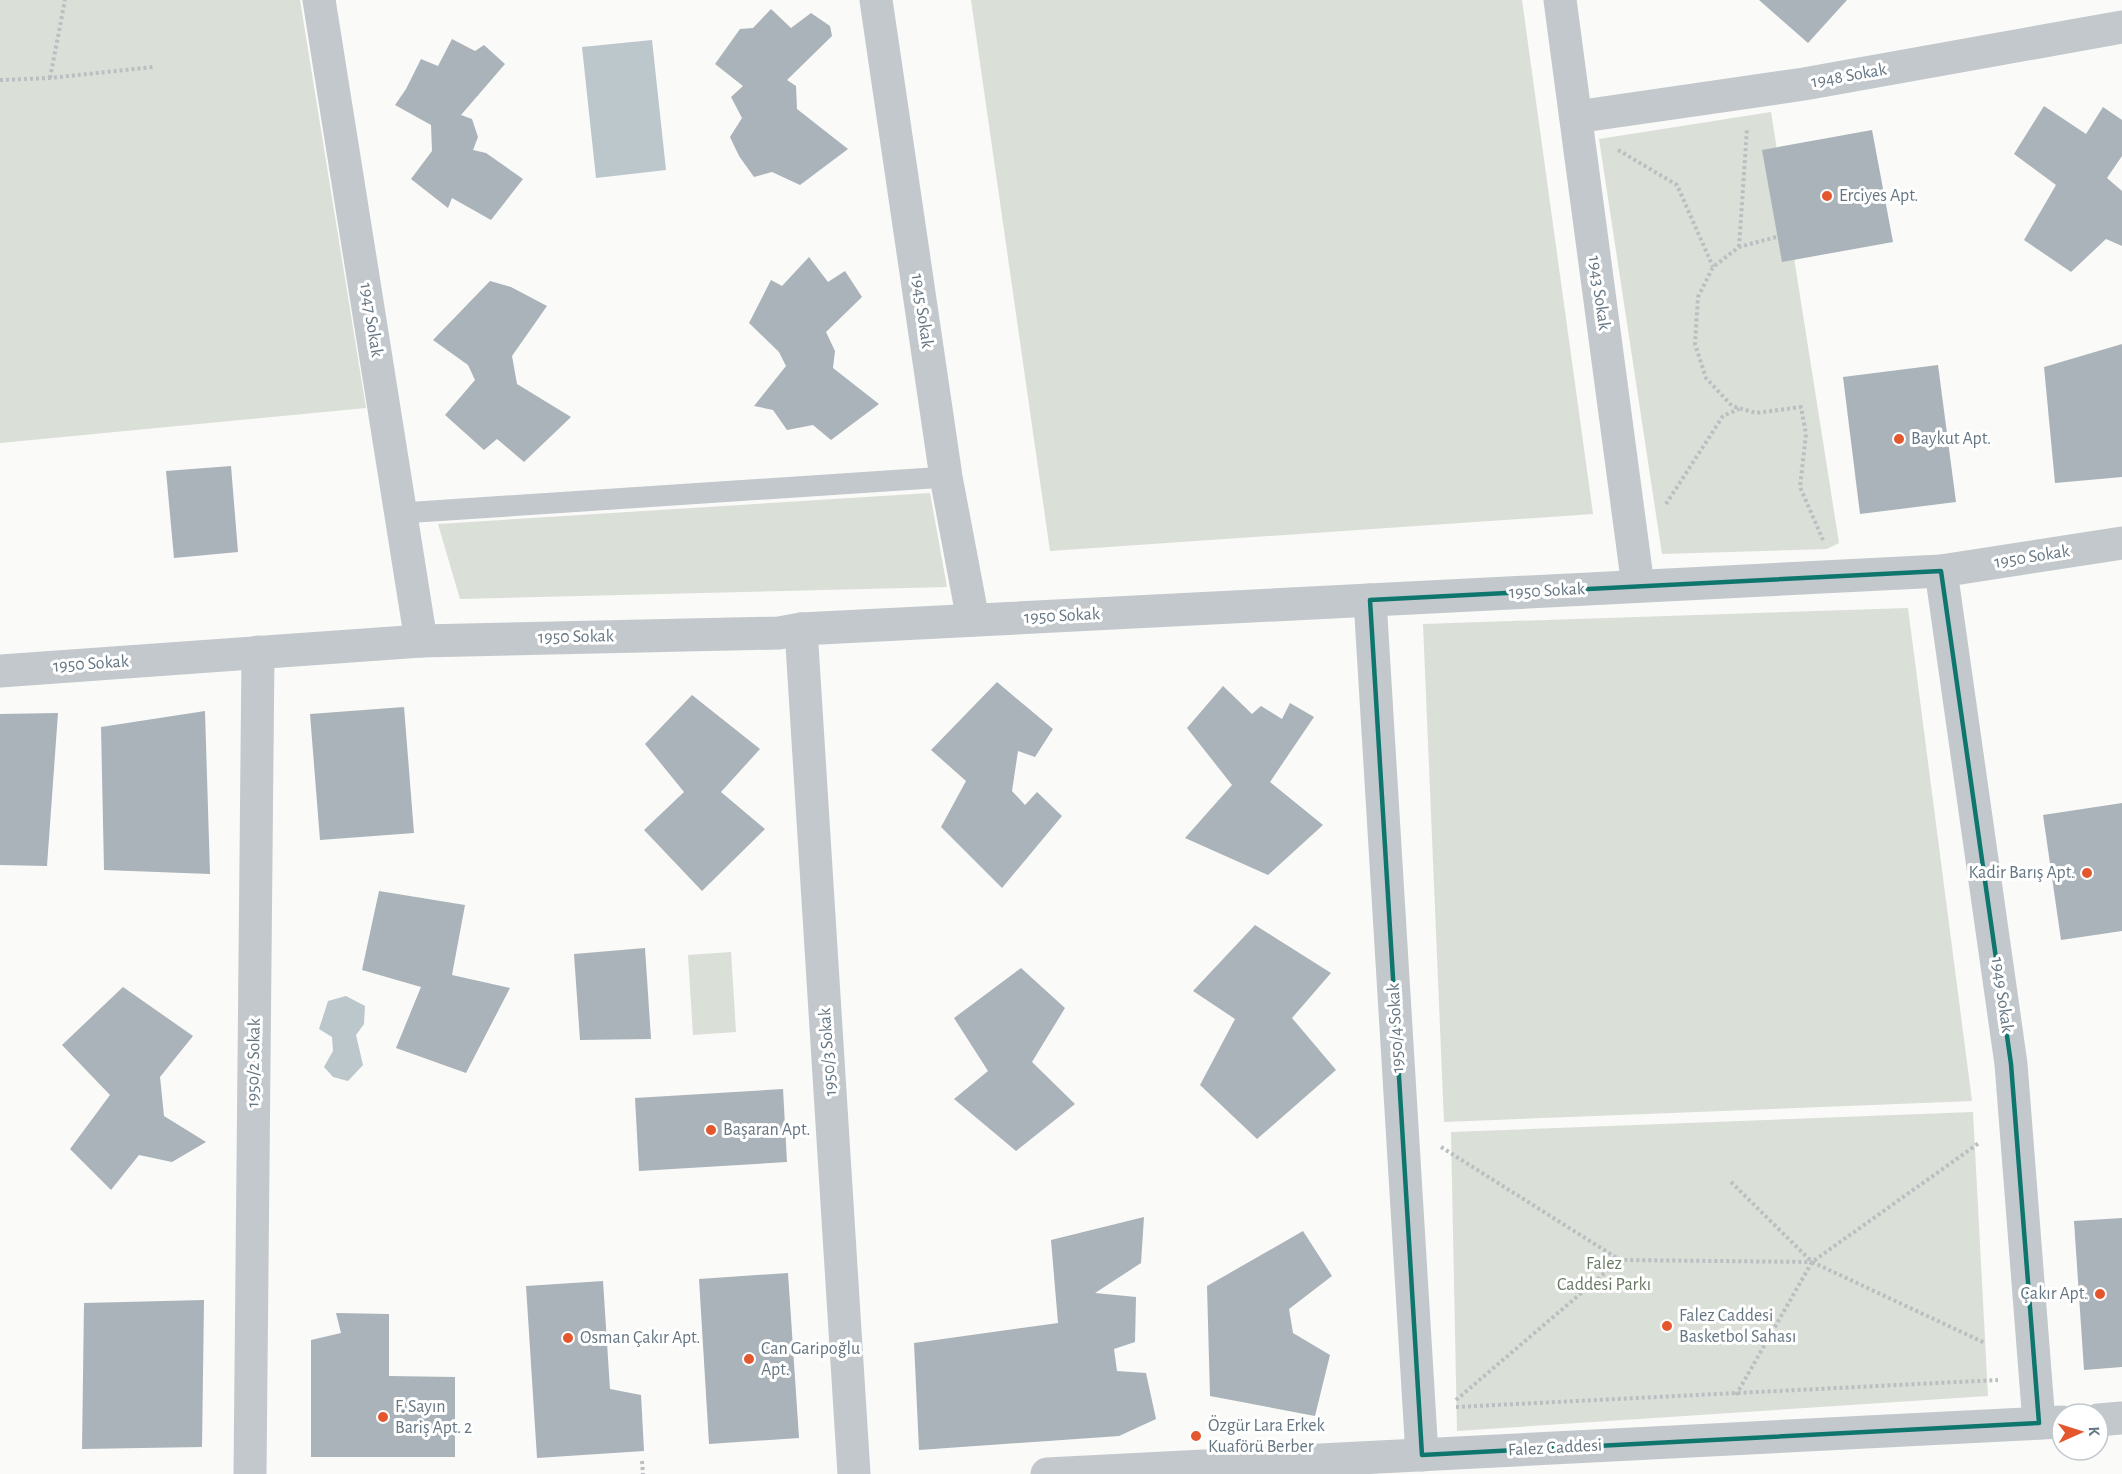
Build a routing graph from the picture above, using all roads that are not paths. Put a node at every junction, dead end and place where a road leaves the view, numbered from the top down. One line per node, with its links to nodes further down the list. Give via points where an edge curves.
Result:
1 (320, 0): 7 (street, 1947 Sokak)
2 (876, 0): 6 (street, 1945 Sokak)
3 (1560, 0): 5 (street, 1943 Sokak)
4 (2122, 27): 5 (street, 1948 Sokak, via 1804,84)
5 (1576, 117): 10 (street, 1943 Sokak)
6 (946, 477): 7 (lane); 12 (street, 1945 Sokak)
7 (402, 513): 14 (street, 1947 Sokak)
8 (2122, 543): 9 (street, 1950 Sokak)
9 (1941, 571): 10 (street, 1950 Sokak); 17 (street, 1949 Sokak, via 2012,1064)
10 (1638, 586): 11 (street, 1950 Sokak)
11 (1370, 600): 12 (street, 1950 Sokak); 18 (street, 1950/4 Sokak)
12 (974, 620): 13 (street, 1950 Sokak)
13 (801, 629): 14 (street, 1950 Sokak, via 779,633); 21 (street, 1950/3 Sokak)
14 (421, 641): 15 (street, 1950 Sokak)
15 (258, 652): 16 (street, 1950 Sokak); 20 (street, 1950/2 Sokak)
16 (0, 671)
17 (2050, 1422): 18 (street, Falez Caddesi)
18 (1422, 1455): 19 (street, Falez Caddesi)
19 (1135, 1472): 22 (street, Falez Caddesi)
20 (250, 1474)
21 (854, 1474)
22 (1047, 1474)

